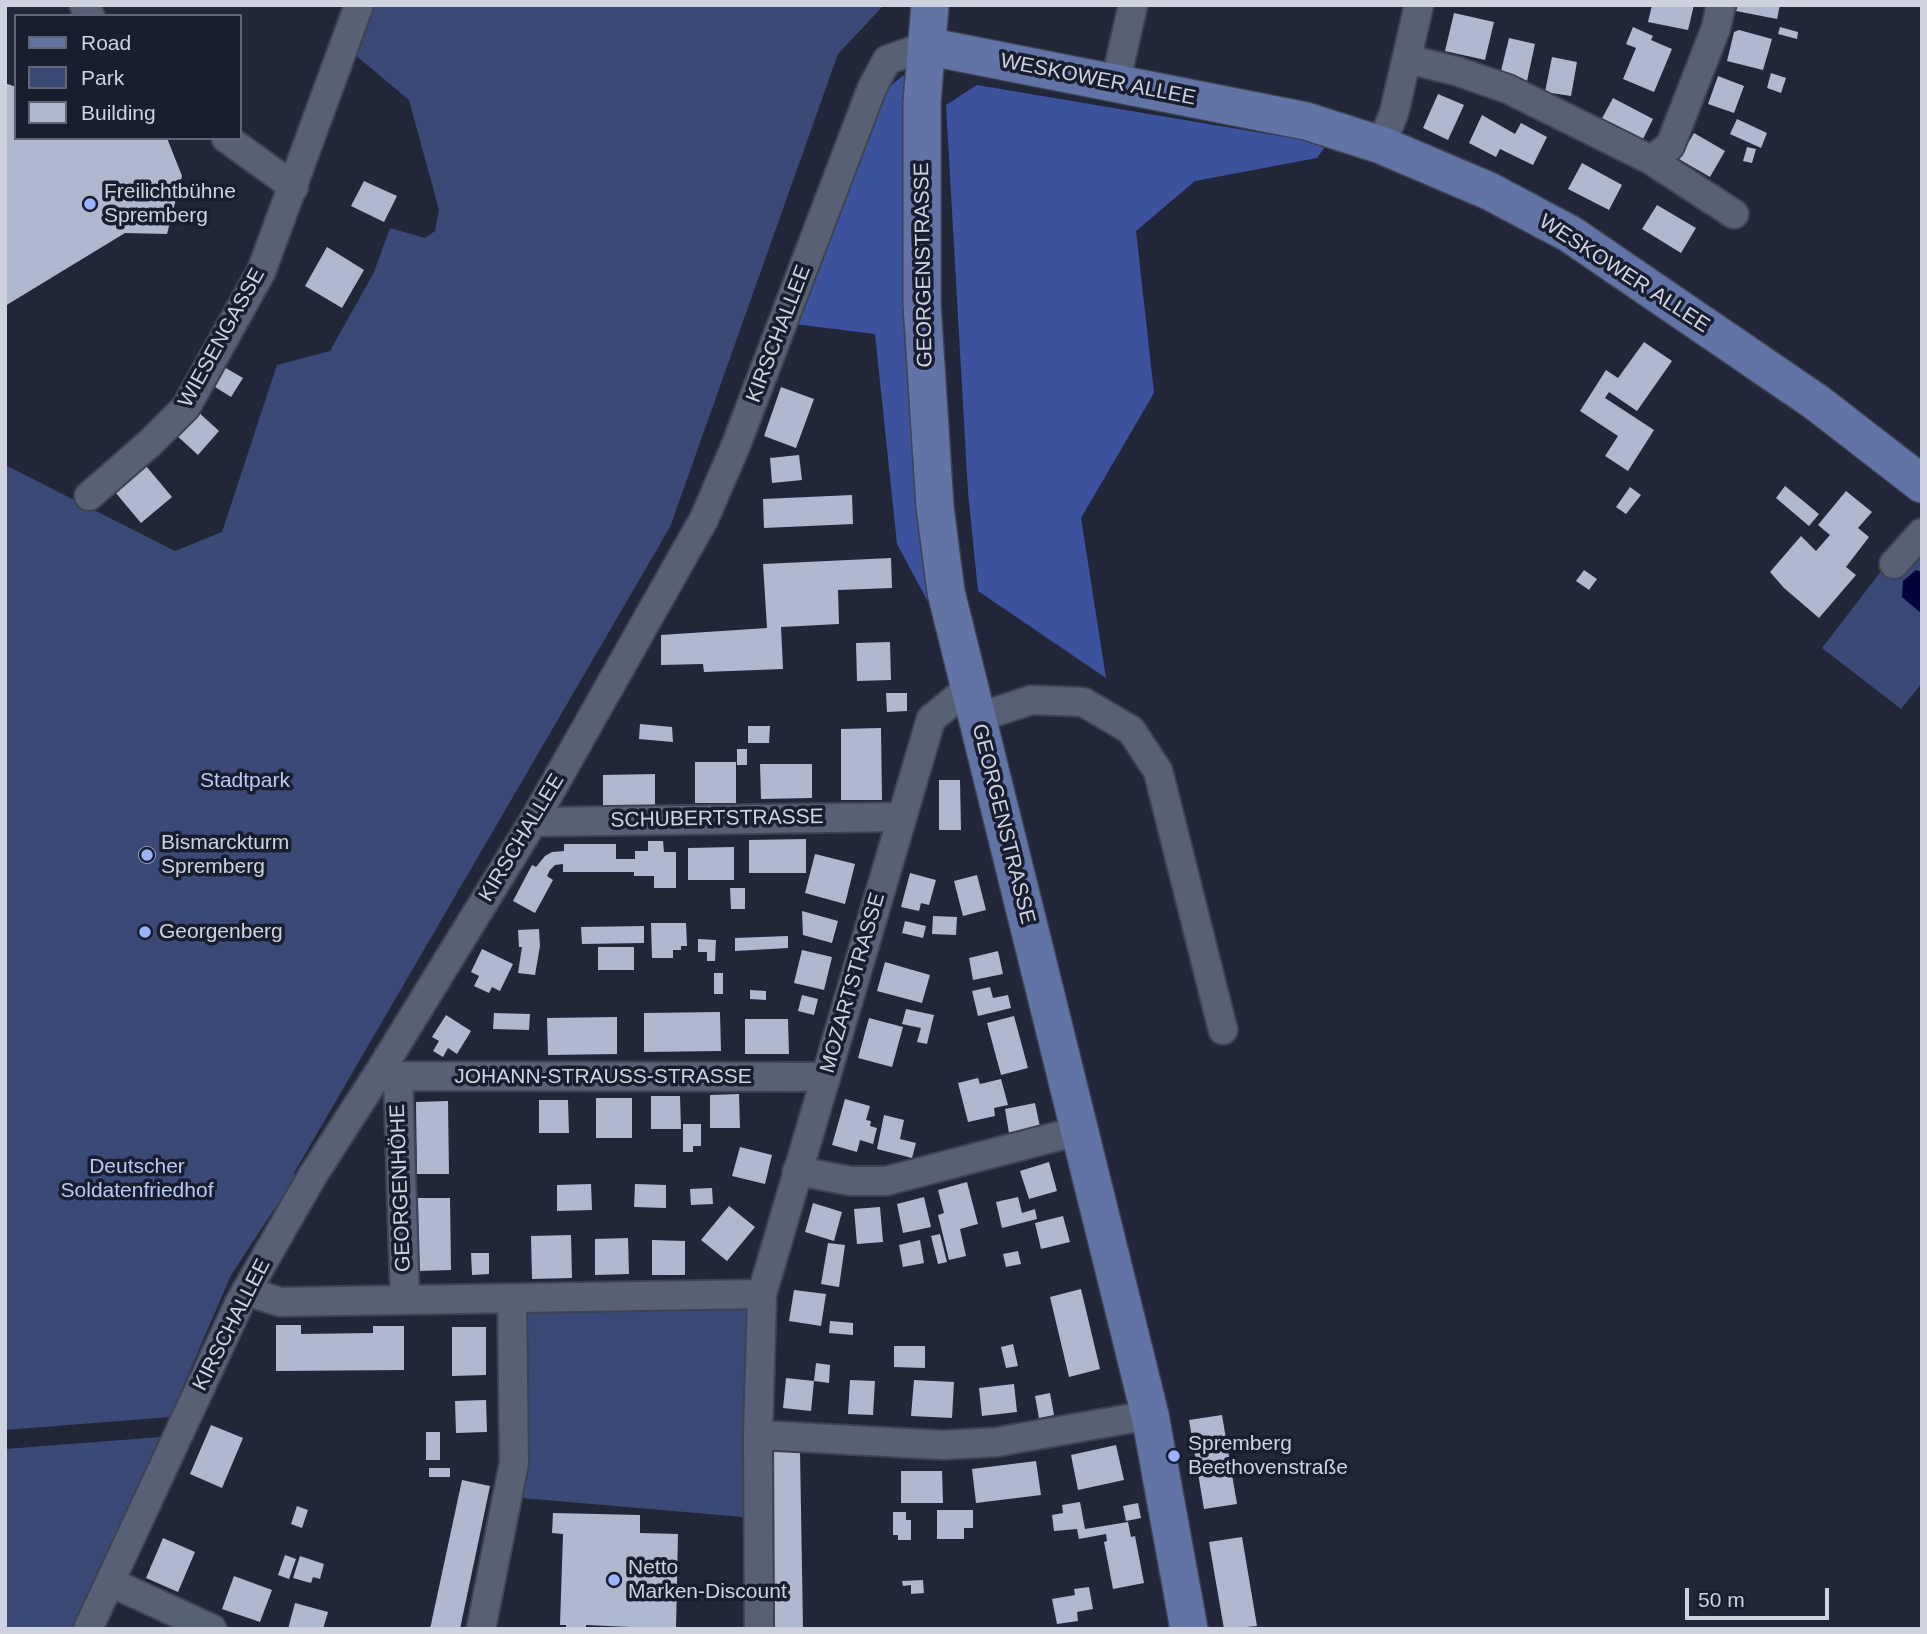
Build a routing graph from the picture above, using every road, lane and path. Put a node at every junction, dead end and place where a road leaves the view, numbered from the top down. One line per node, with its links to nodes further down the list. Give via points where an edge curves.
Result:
1 (359, 5): 12 (street, WIESENGASSE)
2 (930, 5): 6 (main road, GEORGENSTRASSE)
3 (1133, 5): 8 (street)
4 (1419, 5): 7 (street)
5 (1721, 5): 11 (street, via 1716,29)
6 (926, 46): 8 (main road, WESKOWER ALLEE); 18 (main road, GEORGENSTRASSE, via 922,304 934,507 946,592); 20 (street, KIRSCHALLEE, via 887,60 872,88 704,519)
7 (1407, 59): 10 (street); 11 (street, via 1508,89)
8 (1115, 84): 10 (main road, WESKOWER ALLEE, via 1306,121)
9 (229, 140): 12 (street)
10 (1381, 145): 14 (main road, WESKOWER ALLEE, via 1489,191 1570,234 1816,402)
11 (1660, 153): 13 (street)
12 (294, 187): 15 (street, WIESENGASSE, via 261,272 186,407)
13 (1734, 214)
14 (1922, 484)
15 (89, 496)
16 (1921, 535): 17 (street)
17 (1894, 564)
18 (973, 703): 19 (street, MOZARTSTRASSE, via 931,719); 21 (street, via 1083,702 1131,730 1158,771); 24 (main road, GEORGENSTRASSE)
19 (901, 817): 20 (street, SCHUBERTSTRASSE); 23 (street, MOZARTSTRASSE)
20 (533, 822): 22 (street, KIRSCHALLEE)
21 (1223, 1030)
22 (389, 1073): 23 (street, JOHANN-STRAUSS-STRASSE); 26 (street, KIRSCHALLEE, via 313,1175); 29 (street, GEORGENHÖHE)
23 (827, 1077): 25 (street, MOZARTSTRASSE)
24 (1078, 1132): 25 (street, via 886,1181 851,1181); 30 (main road, GEORGENSTRASSE)
25 (797, 1171): 27 (street, MOZARTSTRASSE)
26 (246, 1291): 29 (street, GEORGENHÖHE, via 279,1302); 32 (street, KIRSCHALLEE)
27 (762, 1294): 28 (street, GEORGENHÖHE); 31 (street, MOZARTSTRASSE)
28 (512, 1299): 29 (street, GEORGENHÖHE); 35 (street, via 514,1463)
29 (405, 1300)
30 (1150, 1415): 31 (street, via 984,1443); 37 (main road, GEORGENSTRASSE)
31 (758, 1435): 36 (street, MOZARTSTRASSE)
32 (110, 1582): 33 (street, KIRSCHALLEE); 34 (street)
33 (88, 1629)
34 (212, 1629)
35 (481, 1629)
36 (759, 1629)
37 (1189, 1629)

